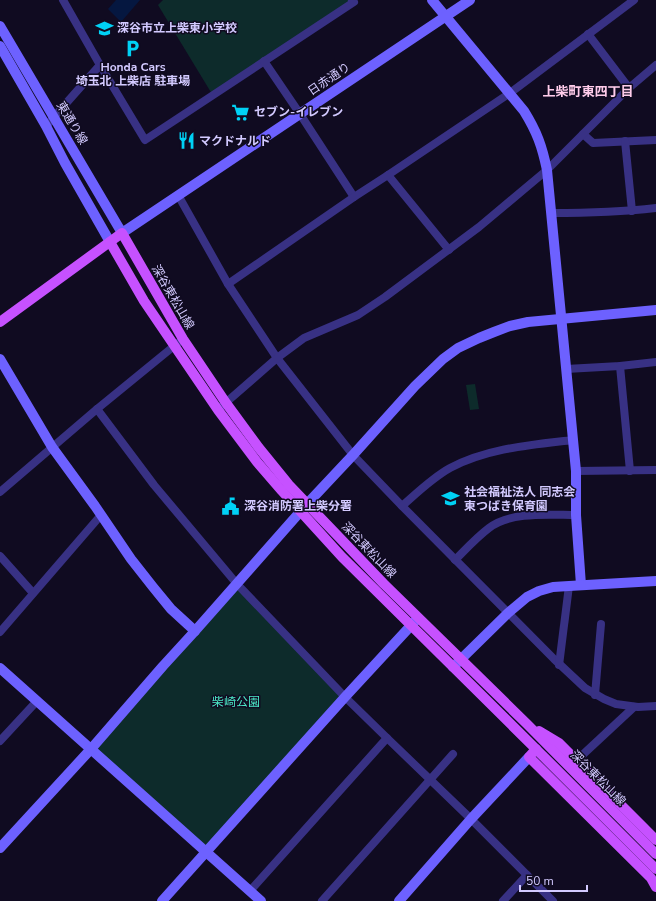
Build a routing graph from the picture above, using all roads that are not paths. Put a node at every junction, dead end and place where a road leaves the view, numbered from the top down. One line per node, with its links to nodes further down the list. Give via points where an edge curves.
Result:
1 (63, 0): 11 (street)
2 (352, 0): 10 (street, via 354,2)
3 (432, 0): 6 (street)
4 (470, 0): 6 (street, 日赤通り)
5 (634, 0): 8 (street)
6 (446, 16): 14 (street); 15 (street, 日赤通り)
7 (0, 26): 16 (street, 東通り線)
8 (588, 34): 13 (street); 14 (street)
9 (0, 46): 16 (street, 東通り線)
10 (264, 61): 11 (street, via 145,140); 15 (street)
11 (100, 65): 16 (street)
12 (656, 65): 13 (street)
13 (629, 88): 17 (street)
14 (510, 93): 20 (street, via 533,126); 21 (street)
15 (300, 114): 22 (street, 日赤通り); 23 (street)
16 (50, 122): 27 (street, 東通り線); 28 (street, 東通り線, via 65,163)
17 (583, 134): 19 (street, via 593,143); 20 (street)
18 (656, 140): 19 (street)
19 (626, 141): 25 (street)
20 (547, 170): 26 (street); 29 (street)
21 (388, 175): 23 (street); 29 (street)
22 (178, 195): 27 (street, 日赤通り); 30 (street)
23 (354, 197): 30 (street)
24 (656, 208): 25 (street)
25 (632, 211): 26 (street)
26 (551, 213): 32 (street)
27 (122, 233): 28 (main road); 34 (main road, 深谷東松山線)
28 (110, 242): 33 (main road); 34 (main road, 深谷東松山線, via 144,300)
29 (449, 250): 35 (street, via 358,315 304,338)
30 (228, 284): 35 (street)
31 (656, 310): 32 (street)
32 (561, 319): 39 (street); 44 (street, via 510,326 458,348 415,386)
33 (0, 322)
34 (179, 342): 40 (main road, 深谷東松山線); 41 (street)
35 (277, 358): 40 (street); 44 (street)
36 (0, 359): 43 (street)
37 (656, 362): 38 (street)
38 (620, 366): 39 (street); 47 (street)
39 (566, 369): 42 (street)
40 (222, 406): 50 (main road, 深谷東松山線, via 289,485)
41 (97, 409): 43 (street); 56 (street, via 154,485)
42 (573, 440): 46 (street); 49 (street, via 488,452 450,468)
43 (52, 447): 48 (street); 51 (street)
44 (353, 455): 49 (street); 50 (street)
45 (656, 470): 47 (street)
46 (576, 471): 47 (street); 52 (street)
47 (630, 471)
48 (0, 492)
49 (402, 506): 54 (street)
50 (304, 508): 56 (street); 61 (main road, 深谷東松山線); 63 (main road, 深谷東松山線, via 342,557)
51 (101, 514): 59 (street); 65 (street, via 153,587)
52 (576, 515): 54 (street, via 524,515 504,520 490,527); 57 (street)
53 (0, 556): 59 (street)
54 (455, 560): 60 (street)
55 (656, 581): 57 (street)
56 (237, 584): 65 (street); 70 (street)
57 (581, 585): 58 (street)
58 (569, 586): 60 (street, via 539,591 527,597); 67 (street)
59 (33, 593): 64 (street)
60 (508, 613): 66 (street); 67 (street)
61 (418, 618): 63 (street); 66 (main road, 深谷東松山線)
62 (601, 624): 69 (street)
63 (411, 626): 66 (main road, 深谷東松山線); 70 (street)
64 (0, 632)
65 (195, 632): 77 (street)
66 (457, 663): 74 (main road, 深谷東松山線); 78 (main road, 深谷東松山線)
67 (559, 665): 69 (street)
68 (0, 668): 71 (street)
69 (595, 695): 73 (street, via 616,704)
70 (345, 697): 75 (street); 87 (street)
71 (37, 701): 76 (street); 77 (street)
72 (656, 706): 73 (street)
73 (634, 707): 82 (street)
74 (527, 724): 79 (main road, 深谷東松山線); 82 (main road, via 558,743)
75 (387, 738): 83 (street); 91 (street)
76 (0, 741)
77 (90, 749): 86 (street); 87 (street)
78 (536, 749): 79 (main road, 深谷東松山線); 81 (main road)
79 (548, 753): 88 (main road, 深谷東松山線); 90 (main road, 深谷東松山線)
80 (453, 754): 83 (street)
81 (529, 757): 84 (street); 90 (main road)
82 (577, 760): 85 (main road)
83 (430, 780): 84 (street); 94 (street)
84 (472, 820): 89 (street); 95 (street)
85 (656, 840)
86 (0, 848)
87 (206, 852): 91 (street); 92 (street)
88 (656, 854)
89 (527, 875): 96 (street); 97 (street)
90 (655, 877)
91 (250, 891): 93 (street)
92 (162, 901)
93 (261, 901)
94 (322, 901)
95 (399, 901)
96 (503, 901)
97 (553, 901)

